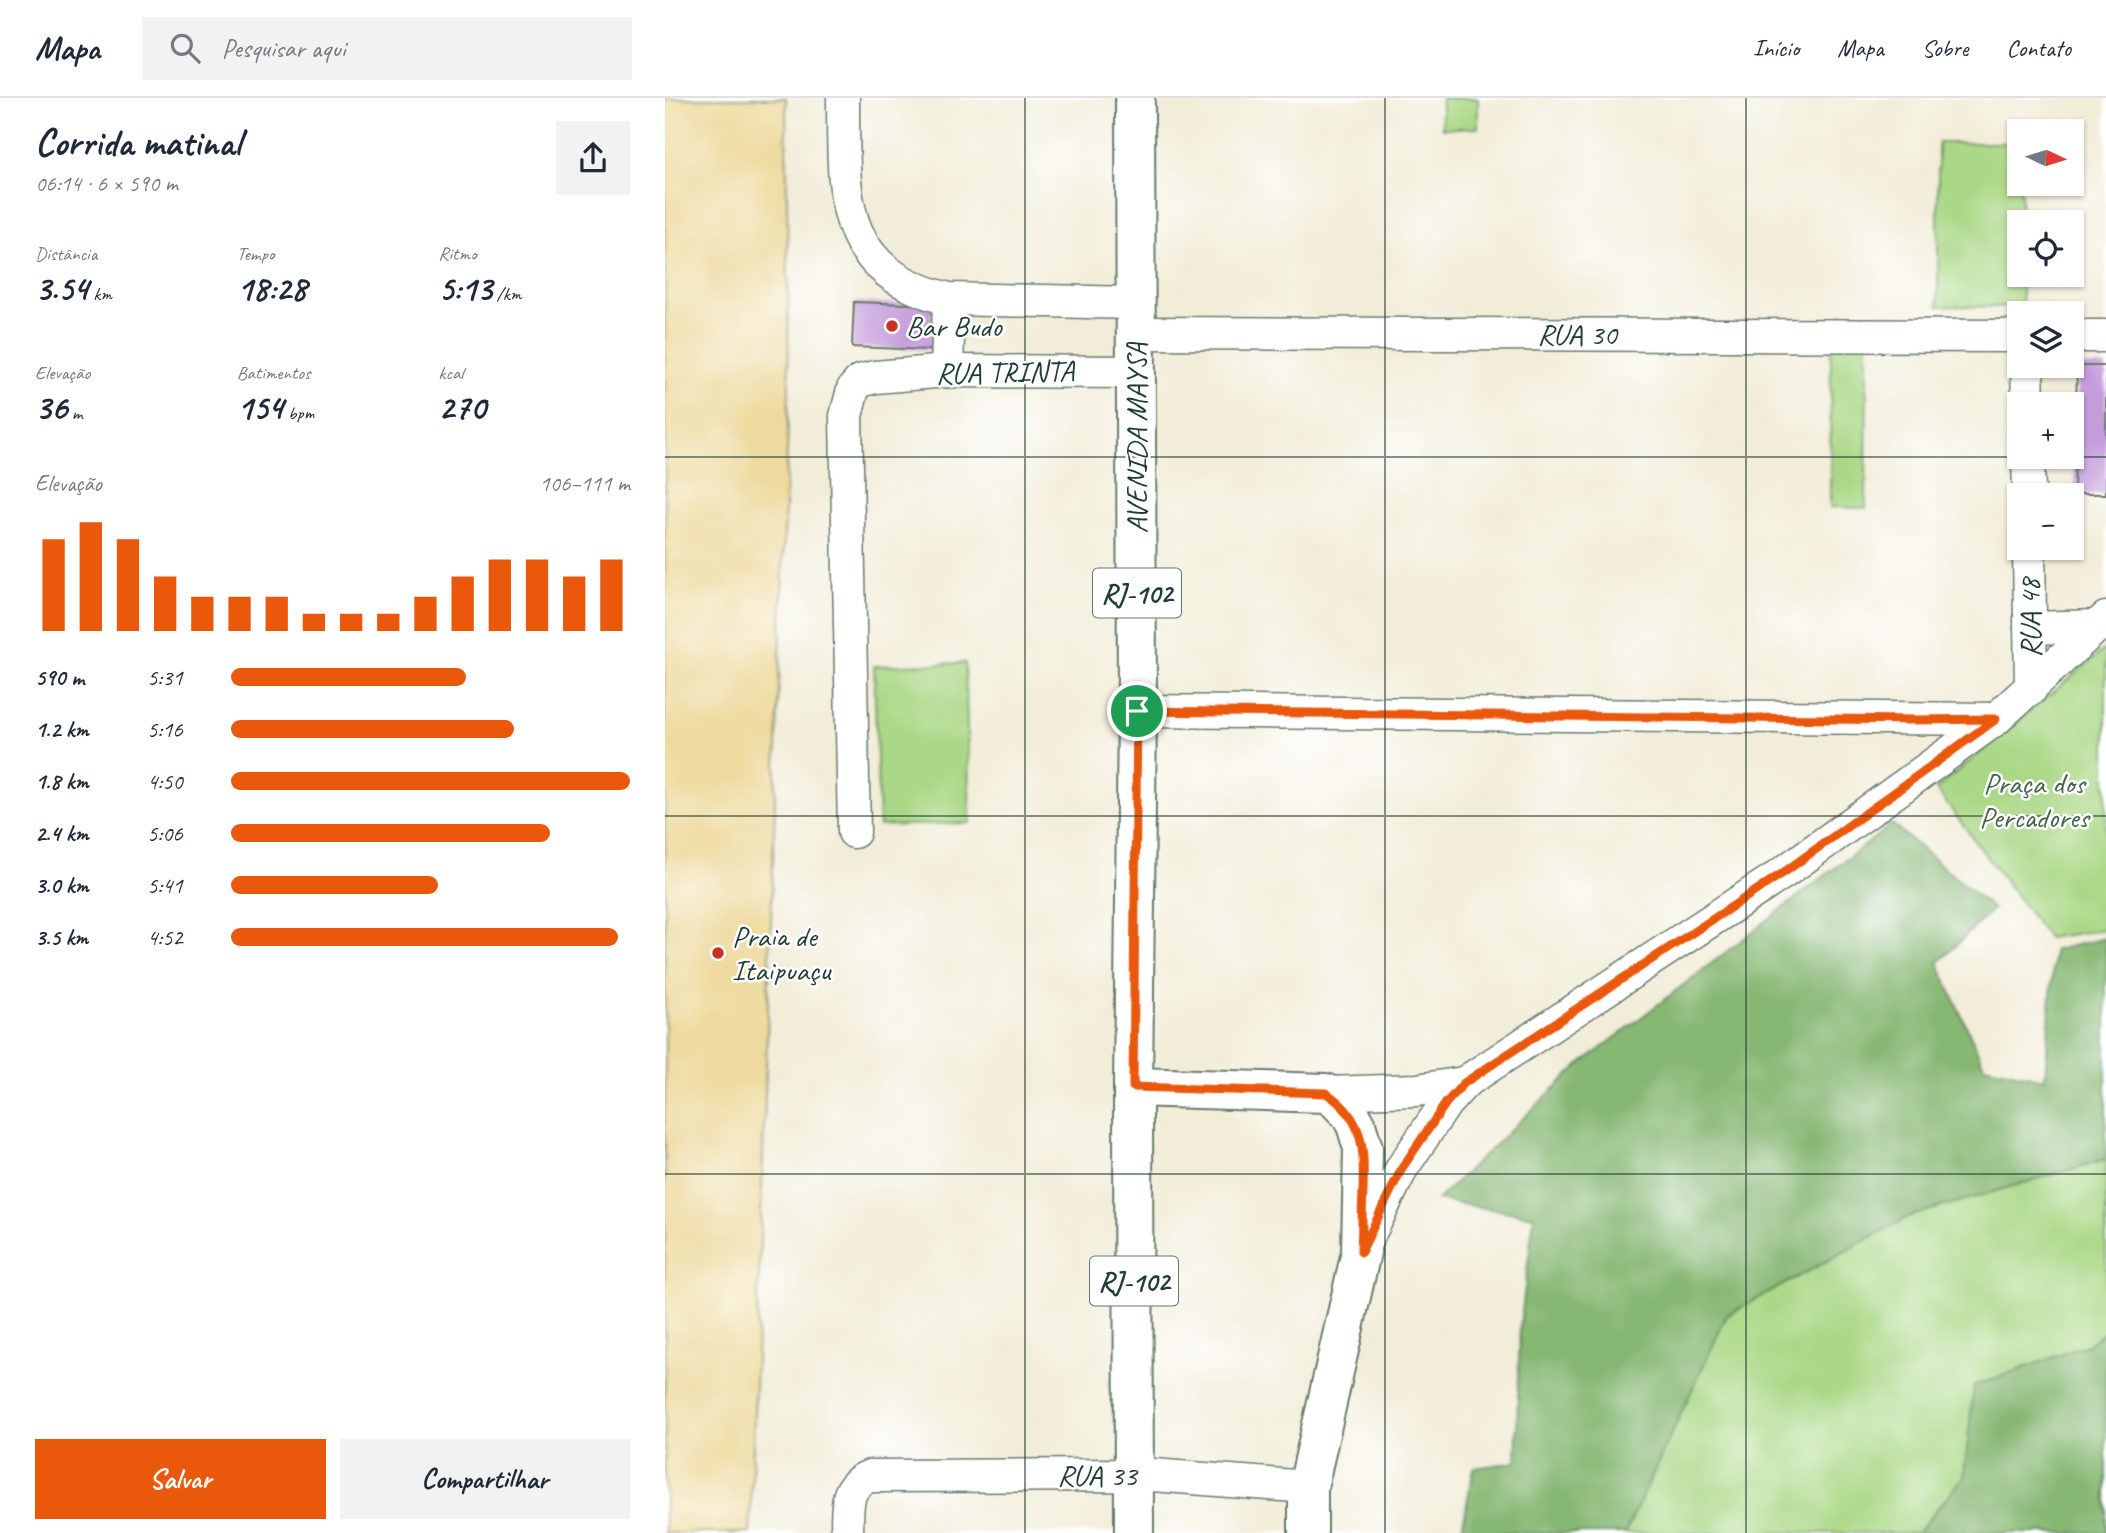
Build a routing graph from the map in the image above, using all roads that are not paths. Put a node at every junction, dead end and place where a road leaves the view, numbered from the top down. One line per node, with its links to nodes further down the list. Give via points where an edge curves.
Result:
1 (843, 98): 3 (street, via 844,181 856,233 868,254 887,272 925,293)
2 (1135, 98): 4 (main road, AVENIDA MAYSA / RJ-102)
3 (949, 299): 4 (street); 8 (street)
4 (1135, 318): 5 (street, RUA 30); 9 (main road, AVENIDA MAYSA / RJ-102)
5 (2007, 336)
6 (2084, 336): 7 (street)
7 (2106, 336)
8 (947, 371): 9 (street, RUA TRINTA); 16 (street, RUA TRINTA, via 860,381 853,389 846,416)
9 (1135, 372): 14 (main road, AVENIDA MAYSA / RJ-102)
10 (2029, 560): 12 (street, RUA 48)
11 (2102, 622): 12 (street); 13 (street)
12 (2030, 628): 13 (street, RUA 48)
13 (2031, 689): 15 (street)
14 (1137, 711): 15 (street); 18 (main road, AVENIDA MAYSA / RJ-102)
15 (1996, 719): 17 (street, via 1783,873)
16 (854, 832)
17 (1464, 1083): 19 (street, via 1403,1091); 20 (street, via 1402,1168)
18 (1133, 1087): 19 (main road); 21 (main road, AVENIDA MAYSA / RJ-102)
19 (1326, 1093): 20 (main road, via 1344,1107 1360,1136 1364,1166)
20 (1361, 1252): 22 (main road)
21 (1135, 1475): 22 (street, RUA 33); 23 (street, RUA 33, via 870,1476 853,1486 849,1495); 24 (main road, AVENIDA MAYSA / RJ-102)
22 (1308, 1487): 25 (main road)
23 (847, 1533)
24 (1134, 1533)
25 (1308, 1533)

